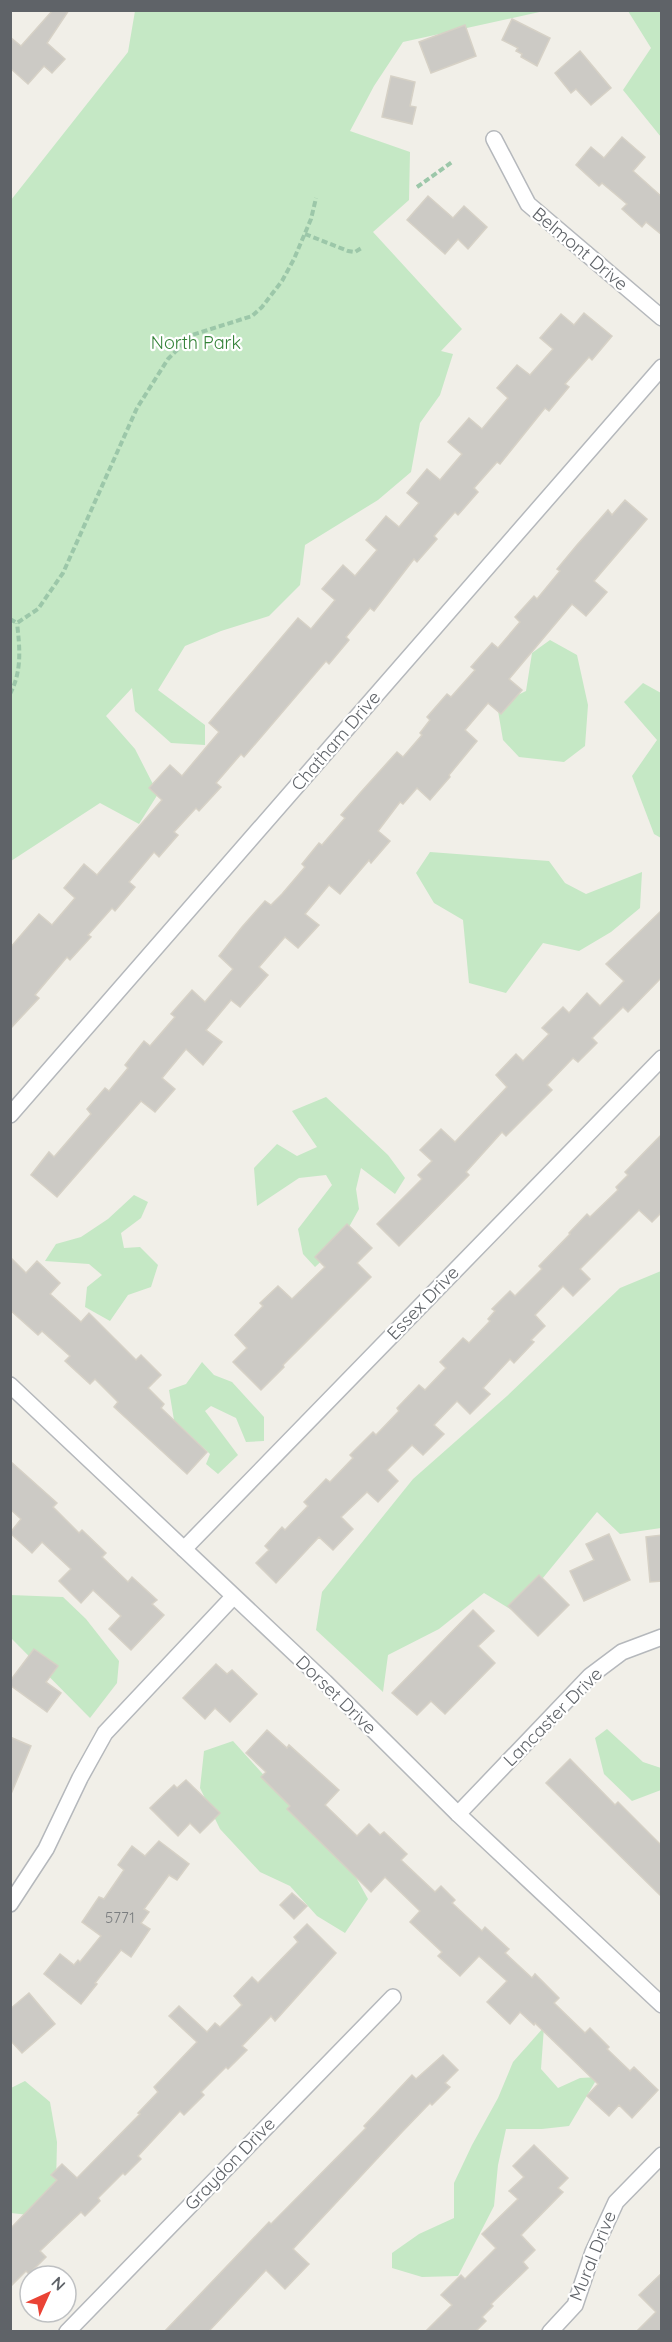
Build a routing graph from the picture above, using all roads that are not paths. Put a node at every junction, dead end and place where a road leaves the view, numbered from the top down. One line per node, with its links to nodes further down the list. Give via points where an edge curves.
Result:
1 (494, 139): 2 (street, Belmont Drive, via 528,204)
2 (662, 318)
3 (662, 367): 5 (street, Chatham Drive)
4 (662, 1058): 7 (street, Essex Drive)
5 (10, 1115)
6 (10, 1385): 7 (street, Dorset Drive)
7 (184, 1549): 8 (street, Dorset Drive)
8 (233, 1597): 10 (street, Dorset Drive); 11 (street, via 105,1733 46,1849)
9 (662, 1636): 10 (street, Lancaster Drive, via 622,1652 590,1676)
10 (458, 1815): 13 (street, Dorset Drive)
11 (10, 1904)
12 (393, 1997): 15 (street, Graydon Drive)
13 (662, 2005)
14 (662, 2155): 16 (street, Mural Drive, via 616,2202 575,2305)
15 (67, 2331)
16 (550, 2331)

